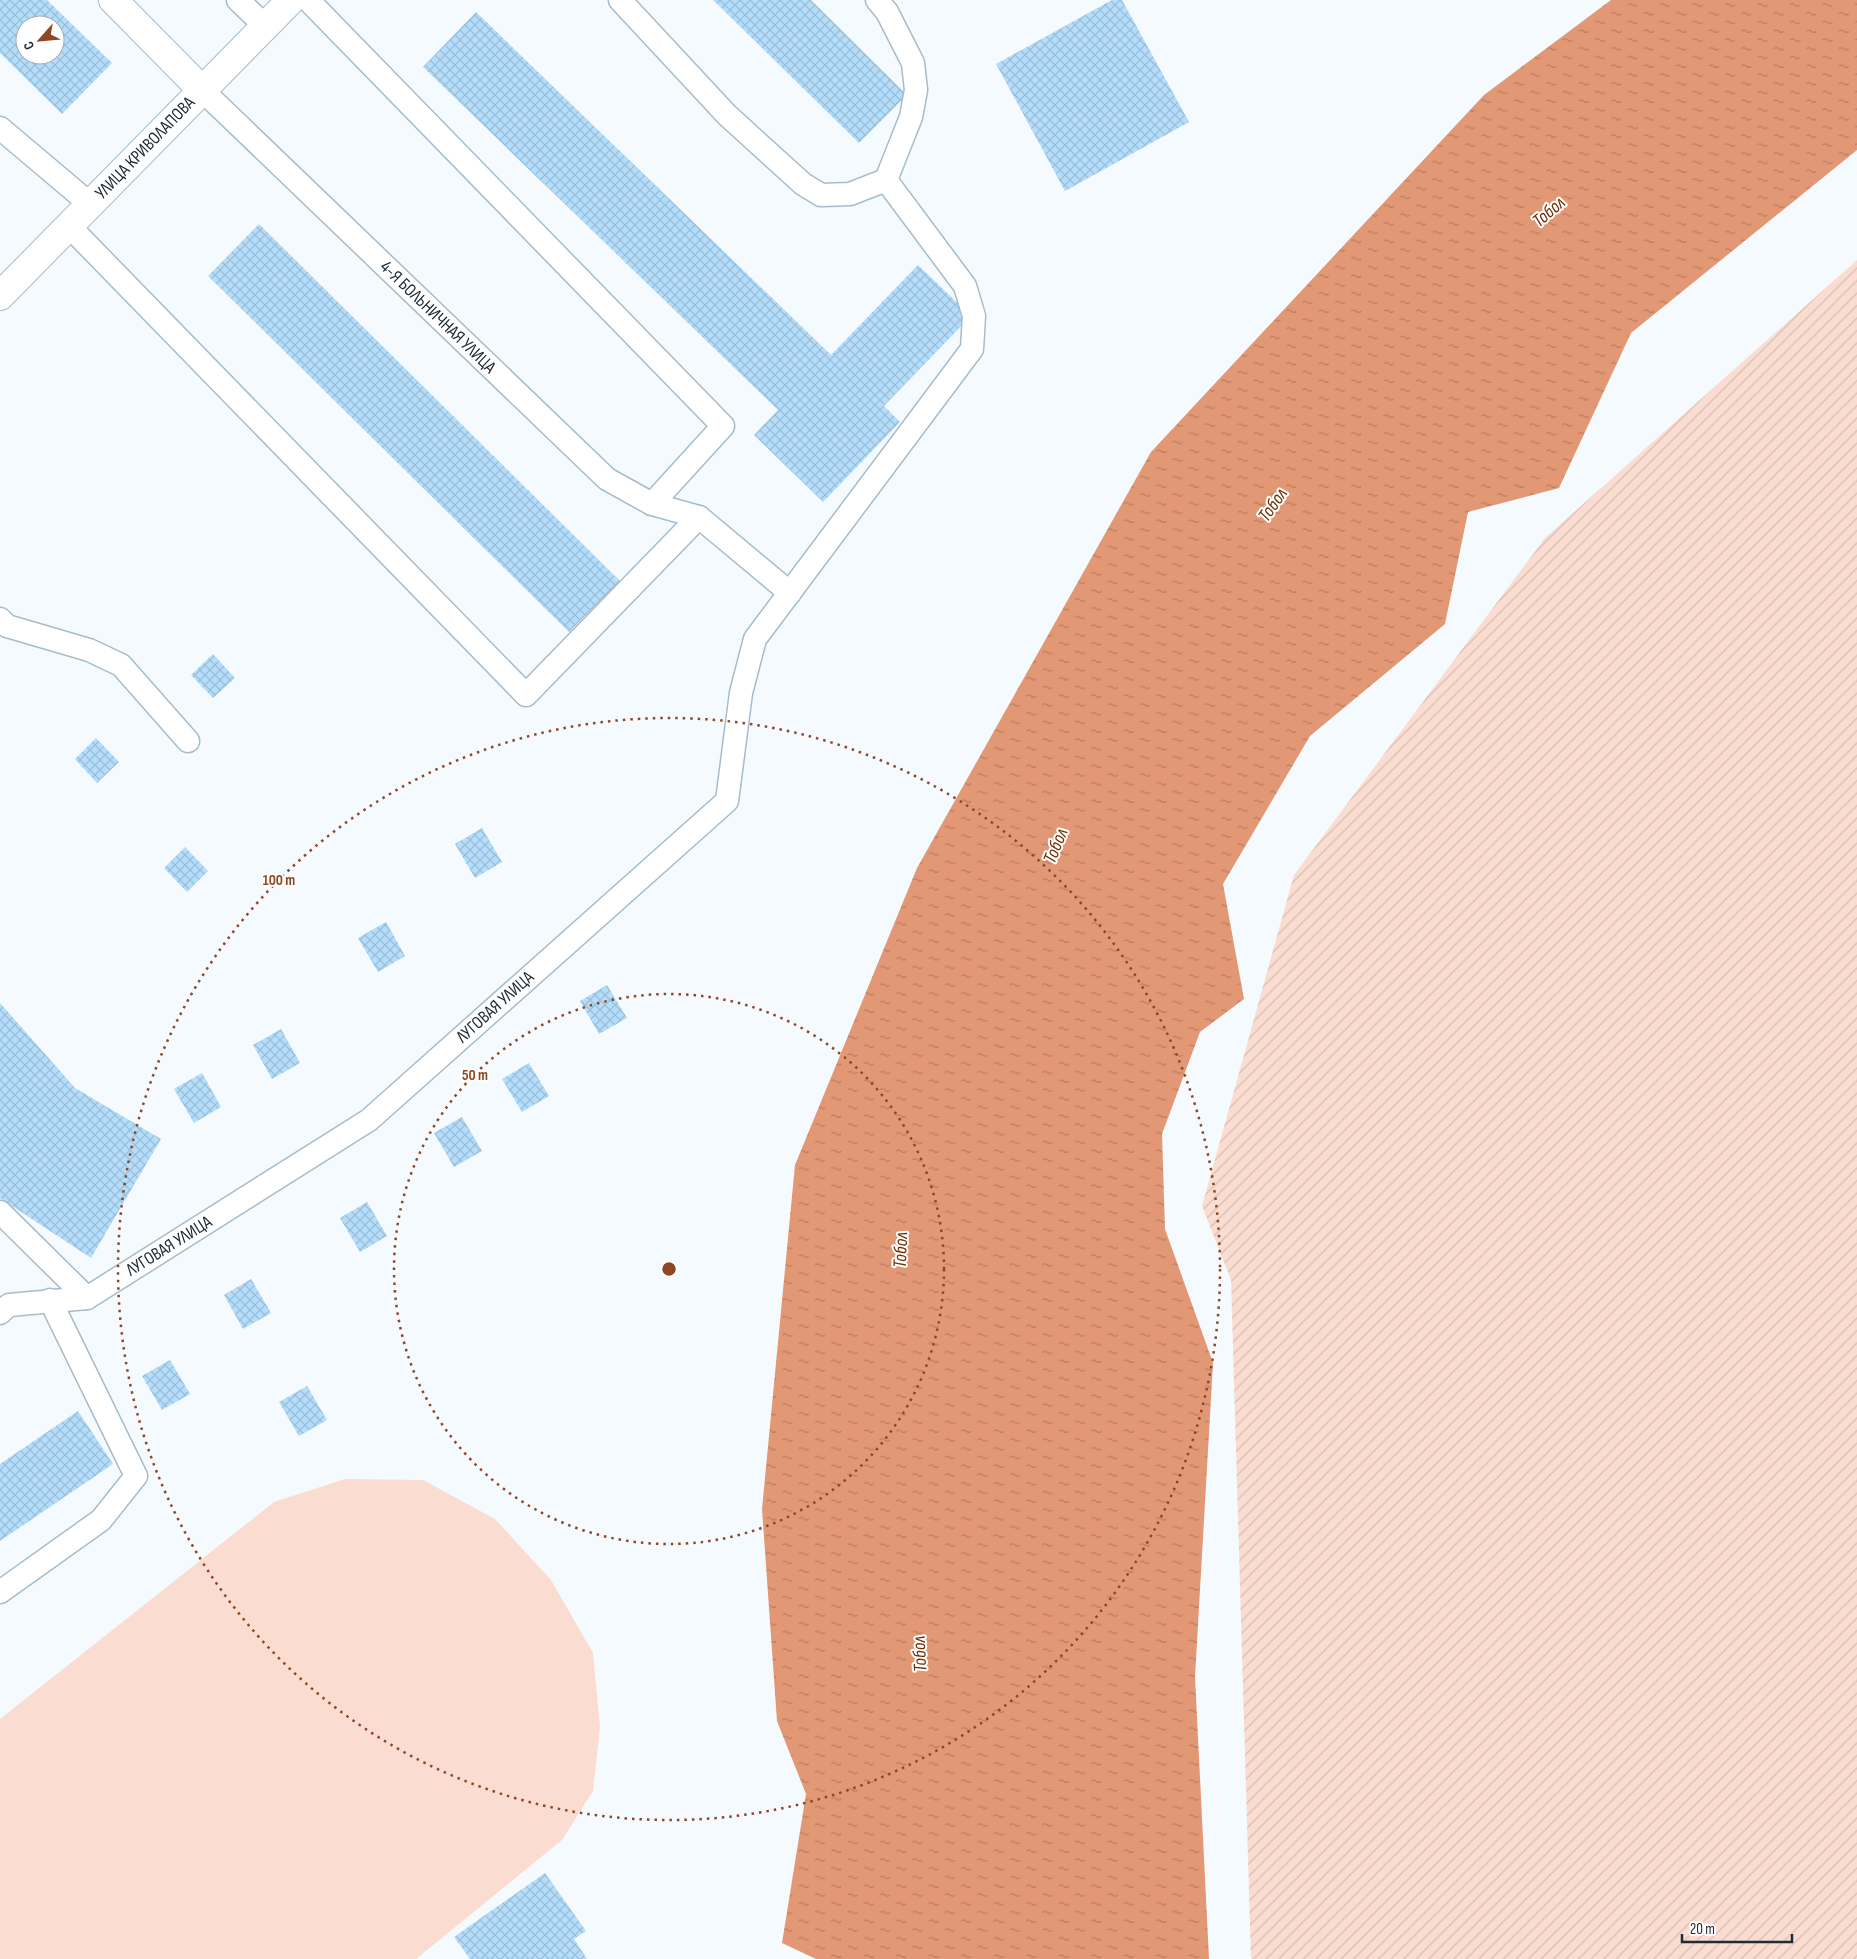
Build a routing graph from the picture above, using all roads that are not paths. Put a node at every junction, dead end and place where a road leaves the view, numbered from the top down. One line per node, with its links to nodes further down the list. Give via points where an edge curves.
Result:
1 (113, 0): 8 (street, 4-Я БОЛЬНИЧНАЯ УЛИЦА)
2 (238, 0): 7 (lane)
3 (291, 0): 7 (street, УЛИЦА КРИВОЛАПОВА)
4 (308, 0): 14 (lane, via 723,426)
5 (620, 0): 10 (lane, via 727,115 803,184 821,195 850,194)
6 (877, 0): 10 (lane, via 887,12 913,63 916,90 911,117)
7 (265, 26): 8 (street, УЛИЦА КРИВОЛАПОВА)
8 (202, 90): 11 (street, УЛИЦА КРИВОЛАПОВА); 14 (lane, 4-Я БОЛЬНИЧНАЯ УЛИЦА, via 607,479)
9 (0, 128): 11 (lane)
10 (886, 180): 16 (lane, ЛУГОВАЯ УЛИЦА, via 965,286 974,316 972,349)
11 (90, 204): 12 (street, УЛИЦА КРИВОЛАПОВА)
12 (69, 226): 13 (street, УЛИЦА КРИВОЛАПОВА); 15 (lane, via 526,695)
13 (0, 296)
14 (652, 504): 15 (lane, 4-Я БОЛЬНИЧНАЯ УЛИЦА)
15 (699, 517): 16 (lane, 4-Я БОЛЬНИЧНАЯ УЛИЦА)
16 (790, 593): 20 (lane, ЛУГОВАЯ УЛИЦА, via 755,640 741,693 727,801 369,1120)
17 (0, 619): 18 (lane, via 7,626 90,650 121,665)
18 (188, 741)
19 (0, 1212): 20 (lane)
20 (87, 1298): 21 (lane, ЛУГОВАЯ УЛИЦА)
21 (50, 1300): 22 (lane, ЛУГОВАЯ УЛИЦА, via 8,1305); 23 (lane, via 136,1476 101,1520)
22 (0, 1313)
23 (0, 1592)

